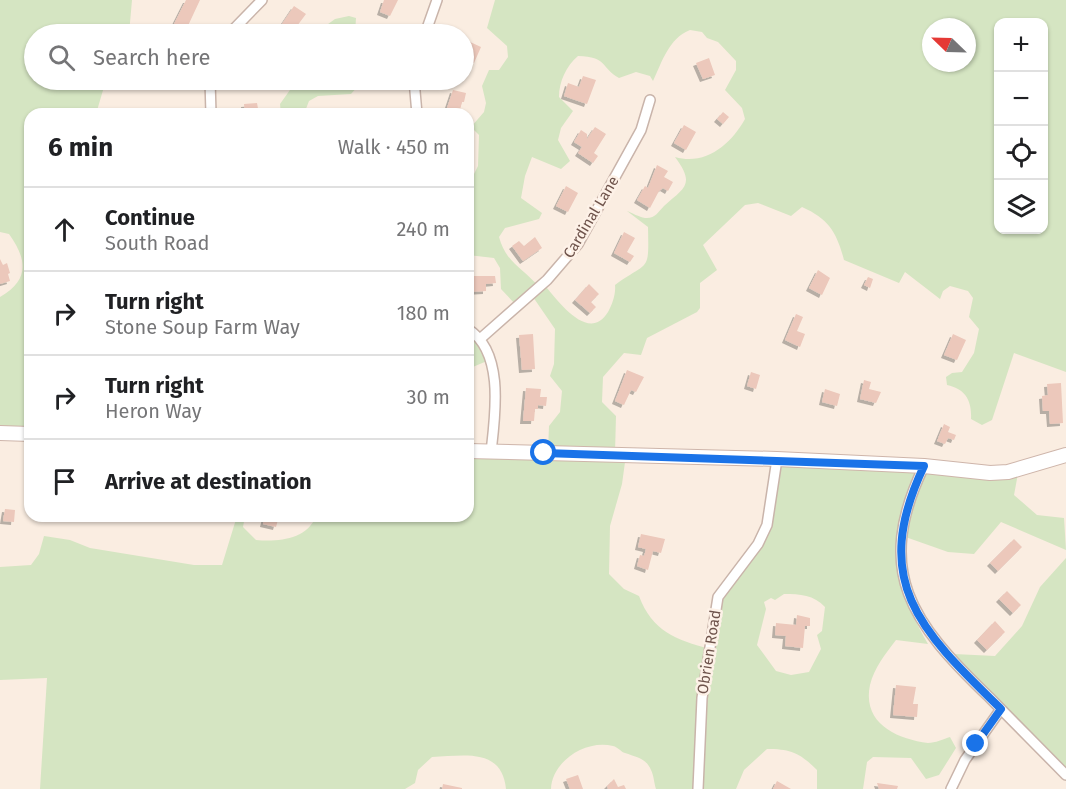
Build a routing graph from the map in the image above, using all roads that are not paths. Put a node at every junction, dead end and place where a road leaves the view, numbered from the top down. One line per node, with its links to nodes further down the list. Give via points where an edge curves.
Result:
1 (262, 0): 3 (street)
2 (436, 0): 4 (street)
3 (239, 24)
4 (428, 24)
5 (211, 90): 8 (street)
6 (415, 90): 9 (street)
7 (650, 100): 11 (street, Cardinal Lane, via 641,130 578,244 547,280)
8 (212, 108)
9 (416, 108)
10 (474, 334): 11 (street)
11 (480, 339): 15 (street, via 493,369)
12 (0, 433): 13 (street)
13 (24, 434)
14 (474, 451): 15 (street)
15 (491, 452): 17 (street)
16 (1066, 455): 18 (street, via 1008,472)
17 (777, 459): 18 (street); 21 (street, Obrien Road, via 767,525 758,544 718,597 702,698)
18 (924, 466): 19 (street, via 901,528 900,552 909,601 941,646)
19 (1001, 709): 20 (street); 22 (street, via 965,760)
20 (1066, 776)
21 (698, 789)
22 (951, 789)

